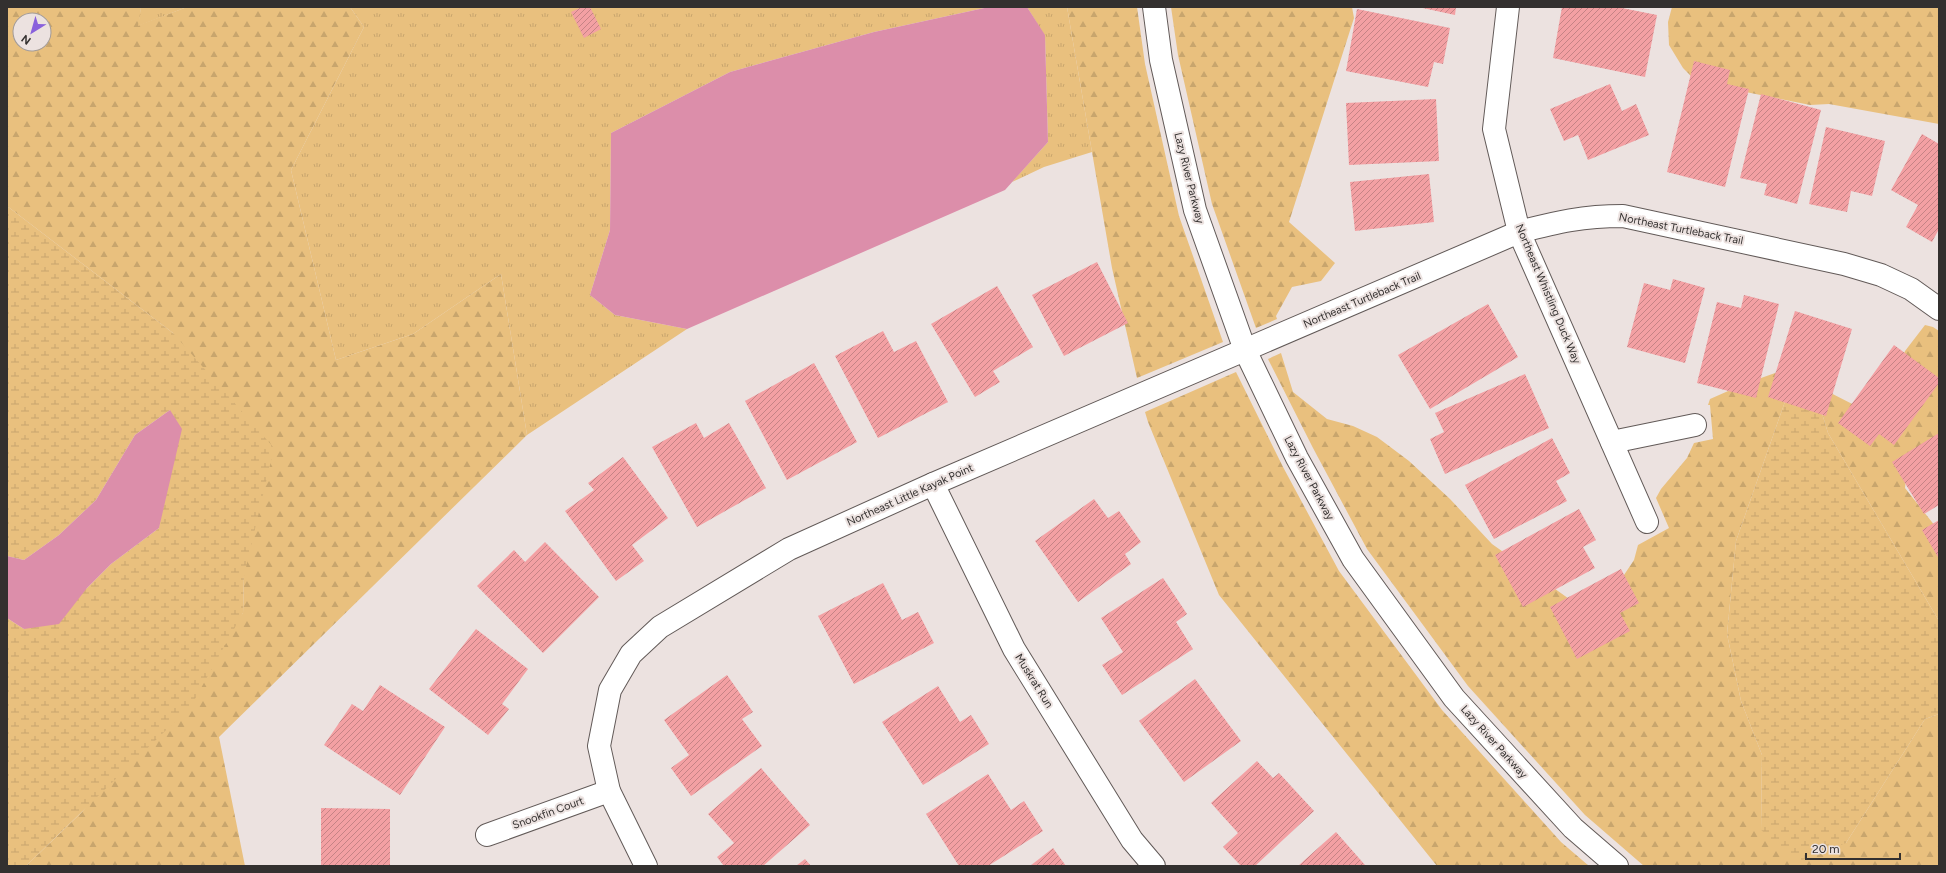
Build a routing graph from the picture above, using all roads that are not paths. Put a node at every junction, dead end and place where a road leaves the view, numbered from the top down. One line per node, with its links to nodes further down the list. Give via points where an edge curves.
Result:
1 (1154, 7): 5 (street, Lazy River Parkway, via 1162,60 1196,210)
2 (1508, 7): 3 (street, Northeast Whistling Duck Way, via 1494,129)
3 (1520, 232): 4 (street, Northeast Turtleback Trail, via 1561,220 1597,216 1630,218 1844,264 1880,275 1911,289); 5 (street, Northeast Turtleback Trail); 7 (street, Northeast Whistling Duck Way)
4 (1939, 309)
5 (1244, 350): 8 (street, Northeast Little Kayak Point); 14 (street, Lazy River Parkway, via 1298,458 1353,559 1454,698 1572,828)
6 (1694, 425): 7 (street)
7 (1612, 442): 9 (street, Northeast Whistling Duck Way)
8 (932, 484): 10 (street, Northeast Little Kayak Point, via 789,549 660,627 631,654 610,690 599,746); 13 (street, Muskrat Run, via 1014,649 1132,840)
9 (1647, 522)
10 (609, 791): 11 (street, Snookfin Court); 12 (street, Northeast Little Kayak Point)
11 (487, 835)
12 (646, 866)
13 (1154, 866)
14 (1617, 866)

